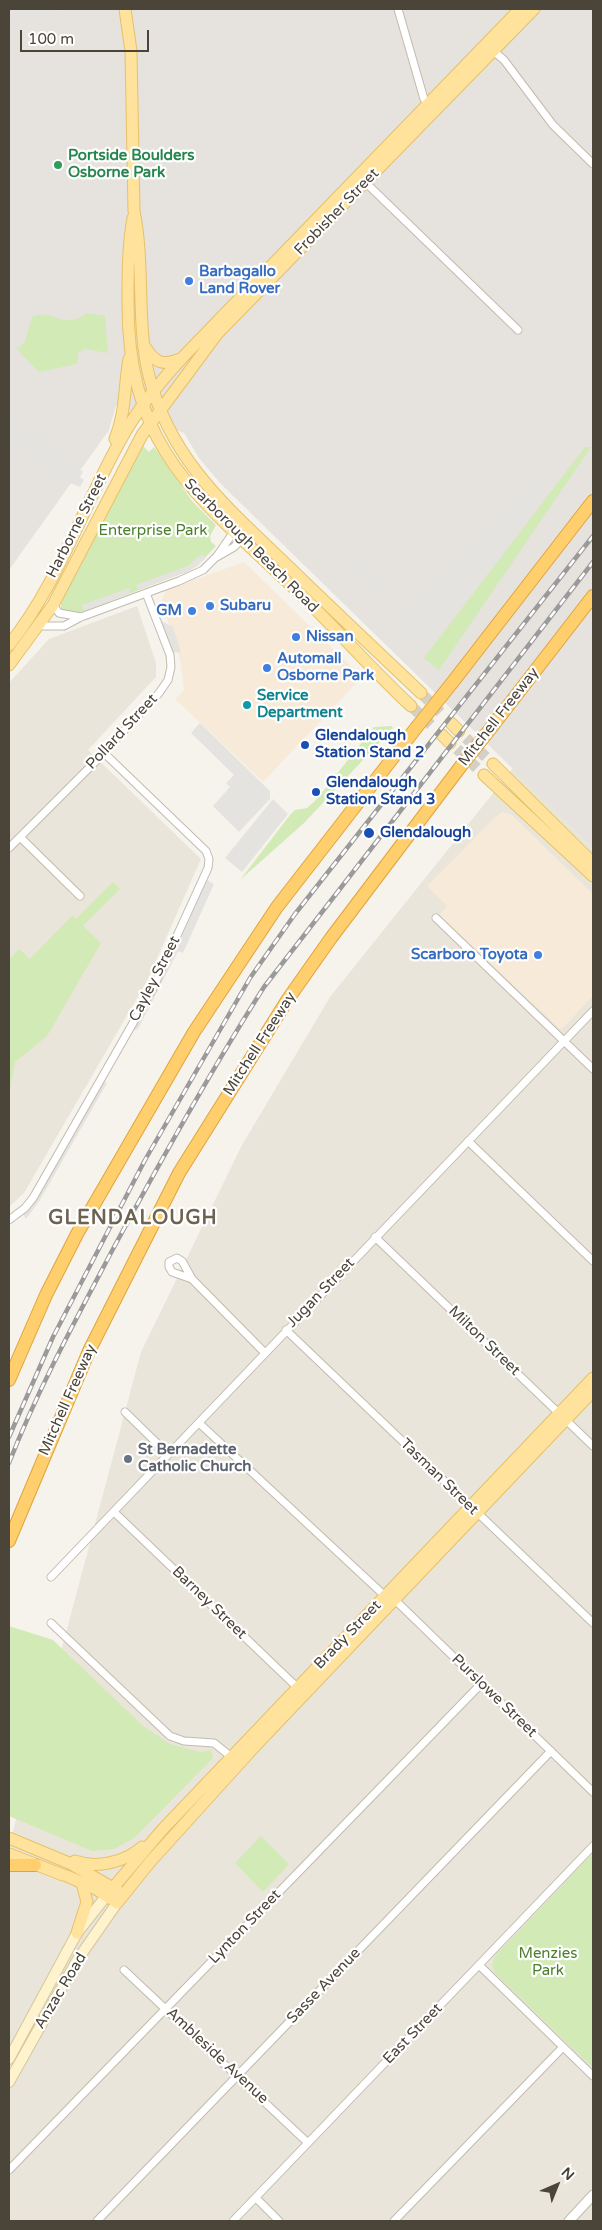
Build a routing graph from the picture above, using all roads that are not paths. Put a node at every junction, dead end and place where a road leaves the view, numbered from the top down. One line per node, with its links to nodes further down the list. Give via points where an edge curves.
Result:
1 (125, 9): 9 (main road, Scarborough Beach Road, via 131,59)
2 (398, 9): 6 (street, via 424,99)
3 (520, 9): 5 (main road, Frobisher Street)
4 (534, 9): 5 (main road, Frobisher Street)
5 (490, 48): 6 (main road, Frobisher Street); 7 (street, via 504,60 553,125)
6 (431, 108): 8 (main road, Frobisher Street)
7 (593, 164)
8 (362, 179): 10 (street); 13 (main road, Frobisher Street); 16 (main road, Frobisher Street, via 217,334)
9 (134, 211): 11 (main road, Scarborough Beach Road, via 139,236); 12 (main road, Scarborough Beach Road, via 130,235)
10 (518, 330)
11 (143, 344): 13 (main road, via 150,356 160,363 167,364); 14 (main road, Scarborough Beach Road)
12 (130, 352): 15 (main road, Scarborough Beach Road); 18 (main road, via 126,398 113,442)
13 (182, 358): 14 (main road, Frobisher Street)
14 (153, 391): 15 (main road, Frobisher Street); 16 (main road, Scarborough Beach Road)
15 (143, 405): 17 (main road, Scarborough Beach Road); 18 (main road, Harborne Street)
16 (160, 409): 17 (main road, Frobisher Street); 20 (main road, Scarborough Beach Road, via 176,443 195,472)
17 (150, 423): 20 (main road, Scarborough Beach Road, via 183,479 212,511); 23 (main road, Harborne Street)
18 (113, 455): 26 (main road, Harborne Street, via 39,602)
19 (593, 501): 50 (highway, bridge, via 277,907 194,1032 77,1234)
20 (242, 531): 21 (street, via 234,546 203,570); 28 (main road, Scarborough Beach Road); 29 (main road, Scarborough Beach Road)
21 (146, 593): 24 (street); 30 (street, Pollard Street, via 170,655 170,674 159,694)
22 (593, 596): 59 (highway, Mitchell Freeway, bridge, via 310,968 179,1173 89,1351)
23 (53, 605): 24 (street, via 59,613); 25 (main road, Harborne Street)
24 (81, 617): 25 (street, via 64,626)
25 (39, 626): 27 (main road, Harborne Street)
26 (9, 645)
27 (9, 665)
28 (420, 693)
29 (411, 706)
30 (103, 752): 33 (street, Pollard Street); 43 (street, Cayley Street, via 206,851 208,868 143,1005 33,1198)
31 (493, 764): 35 (main road)
32 (484, 776): 36 (main road)
33 (20, 837): 34 (street, Pollard Street); 37 (street)
34 (9, 848)
35 (593, 863)
36 (593, 876)
37 (80, 896)
38 (436, 918): 40 (street)
39 (593, 1011): 40 (street, Jugan Street)
40 (565, 1042): 41 (street); 42 (street, Jugan Street)
41 (593, 1069)
42 (468, 1141): 44 (street, Jugan Street); 45 (street)
43 (9, 1220)
44 (376, 1237): 47 (street, Jugan Street); 53 (street, Milton Street)
45 (593, 1261)
46 (192, 1279): 48 (street)
47 (286, 1330): 48 (street, Jugan Street); 57 (street, Tasman Street)
48 (265, 1353): 54 (street, Jugan Street)
49 (593, 1378): 53 (main road, Brady Street)
50 (9, 1380)
51 (593, 1392): 53 (main road, Brady Street)
52 (124, 1412): 56 (street)
53 (563, 1416): 55 (street, Milton Street); 57 (main road, Brady Street)
54 (199, 1423): 56 (street, Jugan Street); 61 (street, Purslowe Street)
55 (593, 1446)
56 (168, 1454): 58 (street, Jugan Street)
57 (473, 1510): 61 (main road, Brady Street); 63 (street, Tasman Street)
58 (114, 1512): 60 (street, Jugan Street); 65 (street, Barney Street)
59 (9, 1541)
60 (51, 1577)
61 (390, 1598): 64 (street, Purslowe Street); 65 (main road, Brady Street)
62 (51, 1623): 67 (street, via 170,1736 184,1741 214,1743)
63 (593, 1623)
64 (481, 1684): 66 (street, Purslowe Street); 82 (street, Lynton Street)
65 (301, 1691): 67 (main road, Brady Street)
66 (551, 1751): 68 (street, Purslowe Street); 85 (street, Sasse Avenue)
67 (236, 1761): 70 (main road, Brady Street); 78 (main road, Brady Street)
68 (593, 1792)
69 (9, 1838): 73 (main road)
70 (156, 1838): 73 (main road, via 117,1861); 77 (main road, Brady Street)
71 (593, 1846): 80 (street, East Street)
72 (9, 1854): 75 (main road)
73 (72, 1862): 77 (main road)
74 (9, 1865): 75 (highway)
75 (35, 1865): 76 (main road)
76 (82, 1883): 77 (main road); 79 (main road, via 87,1902)
77 (110, 1891): 78 (main road); 79 (main road, Anzac Road)
78 (120, 1899): 87 (main road, Anzac Road, via 78,1959)
79 (77, 1934): 84 (main road, Anzac Road)
80 (479, 1965): 83 (street); 88 (street, East Street)
81 (124, 1970): 82 (street, Ambleside Avenue)
82 (167, 2008): 85 (street, Ambleside Avenue); 89 (street, Lynton Street)
83 (563, 2047): 86 (street); 95 (street)
84 (9, 2060)
85 (238, 2076): 88 (street, Ambleside Avenue); 92 (street, Sasse Avenue)
86 (593, 2076)
87 (9, 2082)
88 (308, 2142): 91 (street, East Street)
89 (9, 2170)
90 (593, 2196): 96 (street)
91 (256, 2198): 93 (street, East Street); 94 (street)
92 (97, 2221)
93 (233, 2221)
94 (279, 2221)
95 (394, 2221)
96 (569, 2221)

